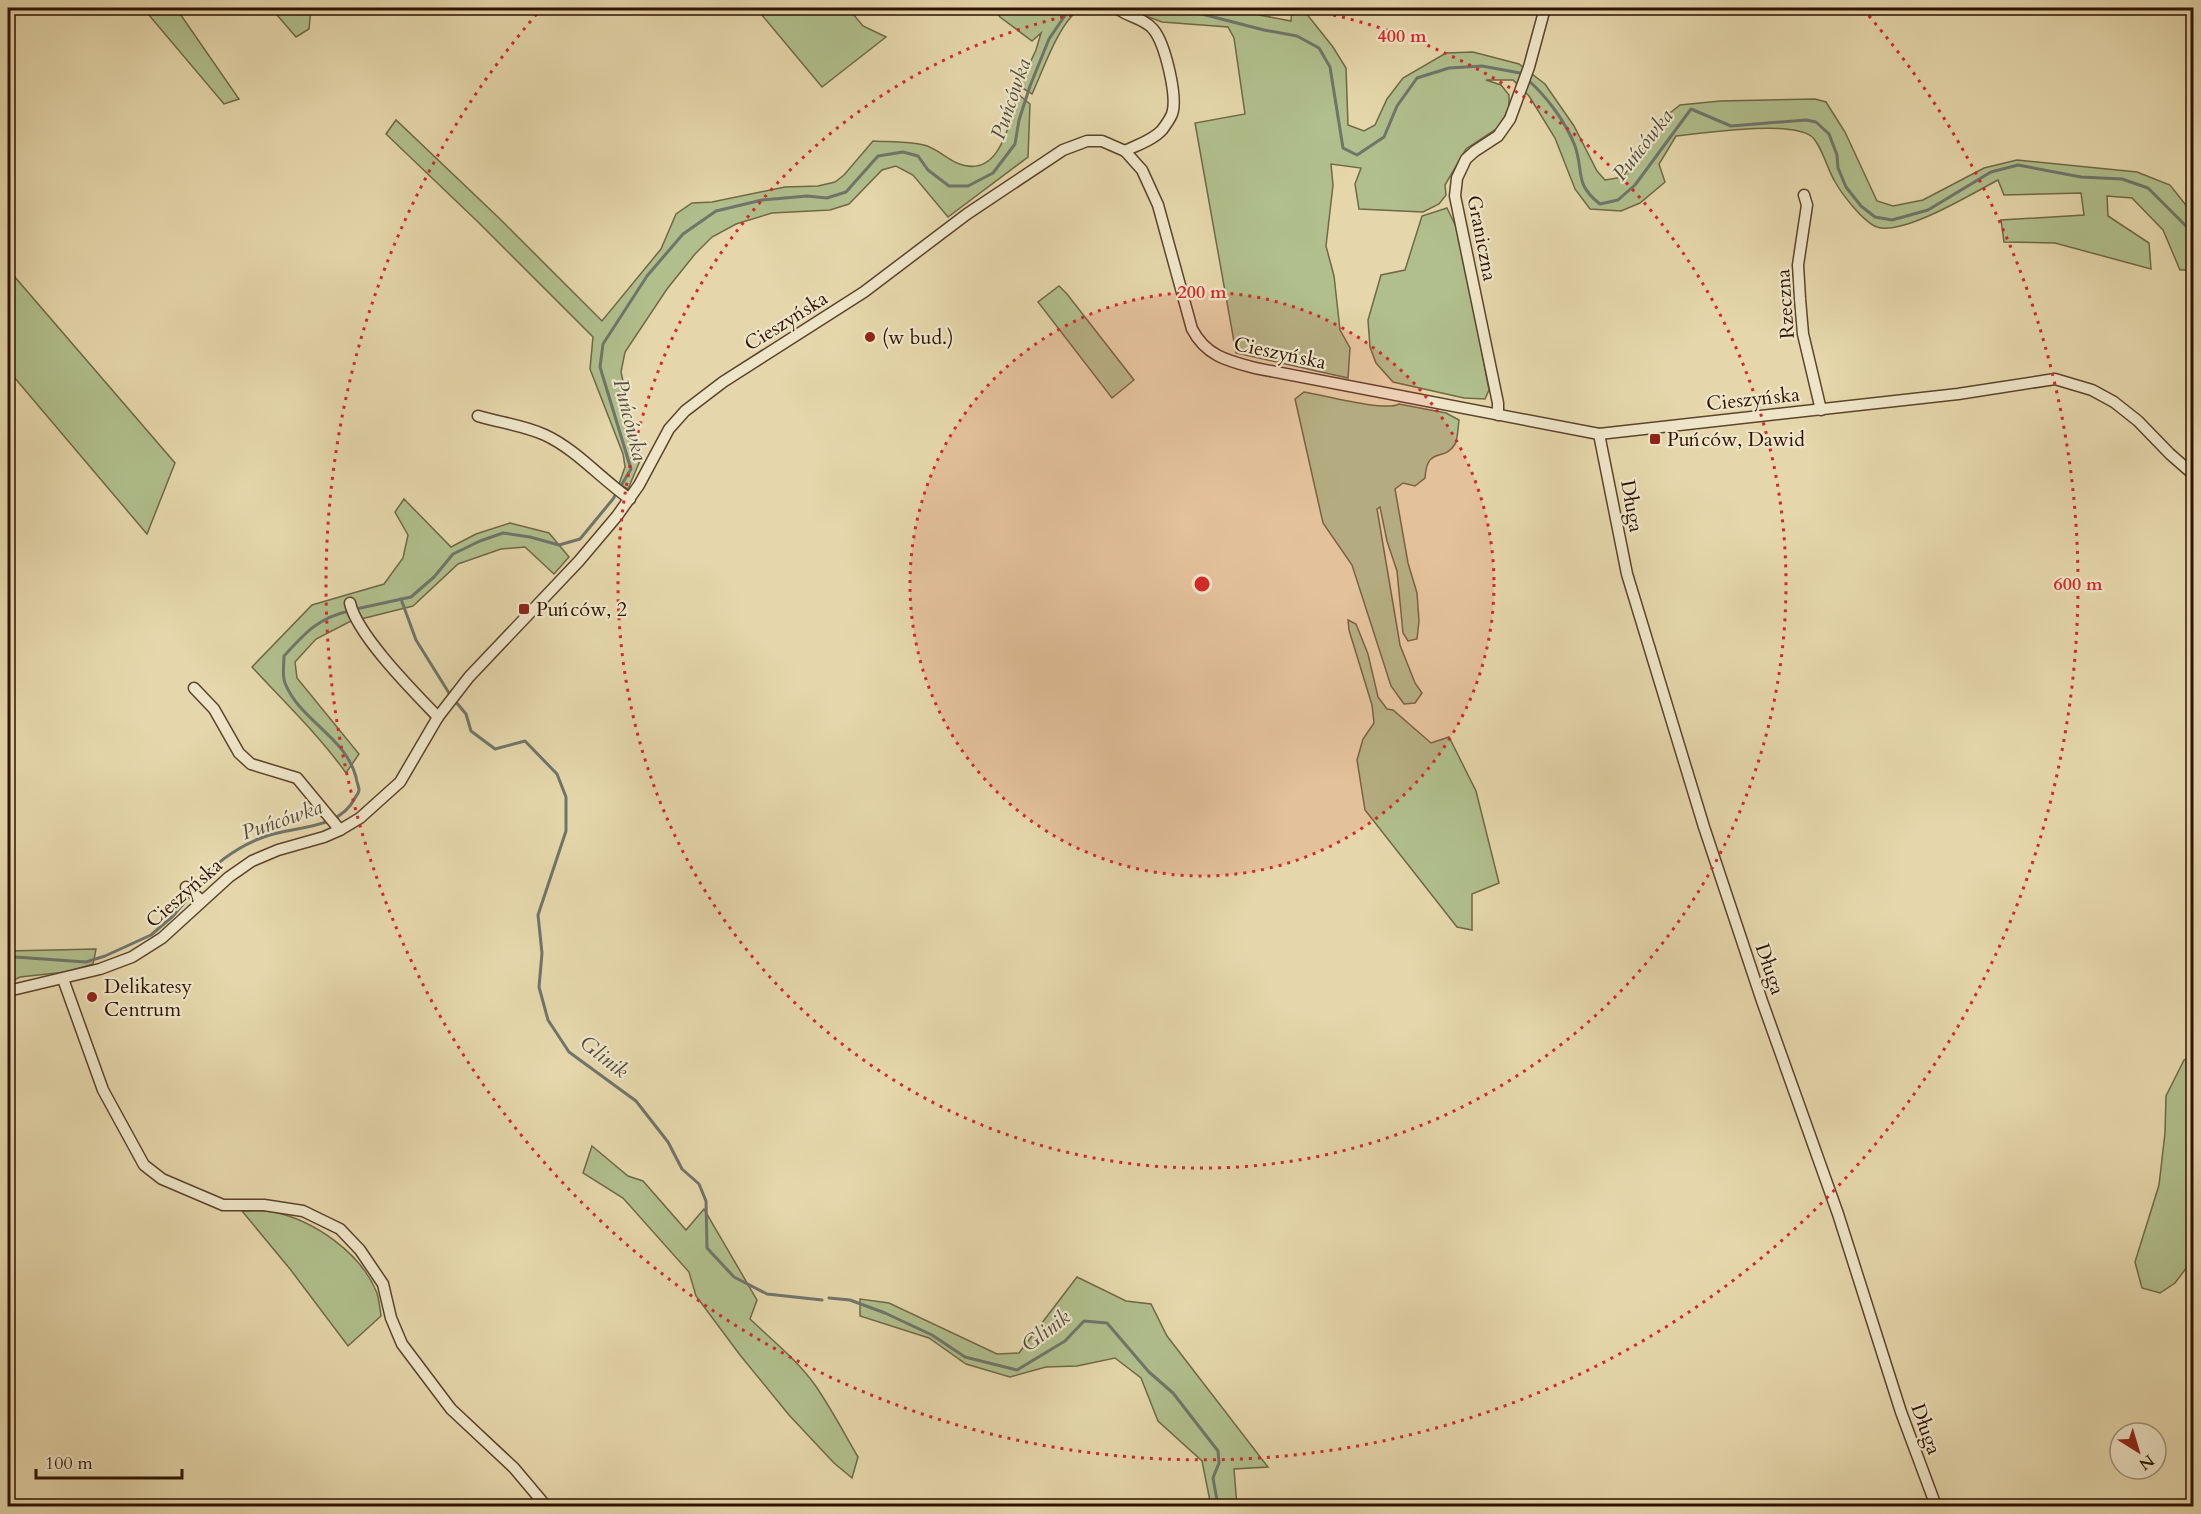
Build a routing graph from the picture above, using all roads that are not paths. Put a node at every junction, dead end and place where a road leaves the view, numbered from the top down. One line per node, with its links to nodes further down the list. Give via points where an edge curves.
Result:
1 (1117, 8): 3 (street, via 1152,27 1160,40 1174,103 1172,115 1162,130)
2 (1545, 8): 6 (street, Graniczna, via 1510,119 1502,131 1470,155 1456,178 1455,190)
3 (1125, 151): 6 (street, Cieszyńska, via 1148,180 1192,329 1210,352 1255,368); 10 (street, Cieszyńska, via 1095,140 1072,145 1051,156 847,304 710,391 684,411 669,429)
4 (1804, 195): 5 (street, Rzeczna, via 1807,205 1798,265 1800,299 1803,334)
5 (1821, 410): 8 (street, Cieszyńska); 9 (street, Cieszyńska, via 2061,380 2114,402)
6 (1498, 415): 8 (street, Cieszyńska)
7 (478, 416): 10 (street, via 518,424 546,435 576,454)
8 (1599, 434): 20 (street, Długa, via 1627,574 1704,827)
9 (2193, 475)
10 (627, 497): 13 (street, Cieszyńska, via 579,561 469,677)
11 (350, 603): 13 (street, via 352,615 409,688)
12 (194, 688): 14 (street, via 214,710 239,753 251,764 297,778)
13 (438, 717): 14 (street, Cieszyńska, via 400,782 360,818)
14 (338, 828): 16 (street, Cieszyńska, via 252,861)
15 (186, 887): 16 (street)
16 (198, 898): 17 (street, Cieszyńska, via 162,938 132,957)
17 (63, 979): 18 (street, Cieszyńska); 19 (street, via 103,1090 144,1165 162,1179 223,1205 264,1205 303,1211 340,1229 383,1284 402,1344 451,1409 514,1468)
18 (8, 991)
19 (546, 1506)
20 (1936, 1506)

